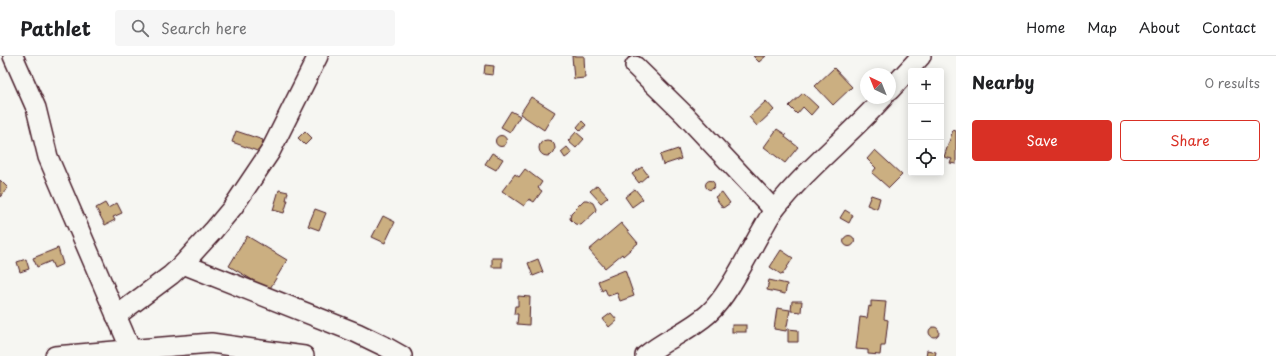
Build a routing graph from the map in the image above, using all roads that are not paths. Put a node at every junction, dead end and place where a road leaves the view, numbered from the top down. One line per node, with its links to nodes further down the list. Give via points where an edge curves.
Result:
1 (13, 56): 9 (street, via 36,108 48,157)
2 (318, 56): 8 (street, via 270,152 233,207)
3 (921, 56): 5 (street)
4 (636, 66): 7 (street)
5 (896, 83)
6 (877, 104): 7 (street, via 805,174)
7 (774, 210): 14 (street, via 718,303 696,323 666,340)
8 (183, 264): 9 (street); 13 (street, via 357,333)
9 (116, 316): 10 (street)
10 (131, 350): 11 (street); 12 (street, via 211,343)
11 (55, 356)
12 (304, 356)
13 (402, 356)
14 (645, 356)

